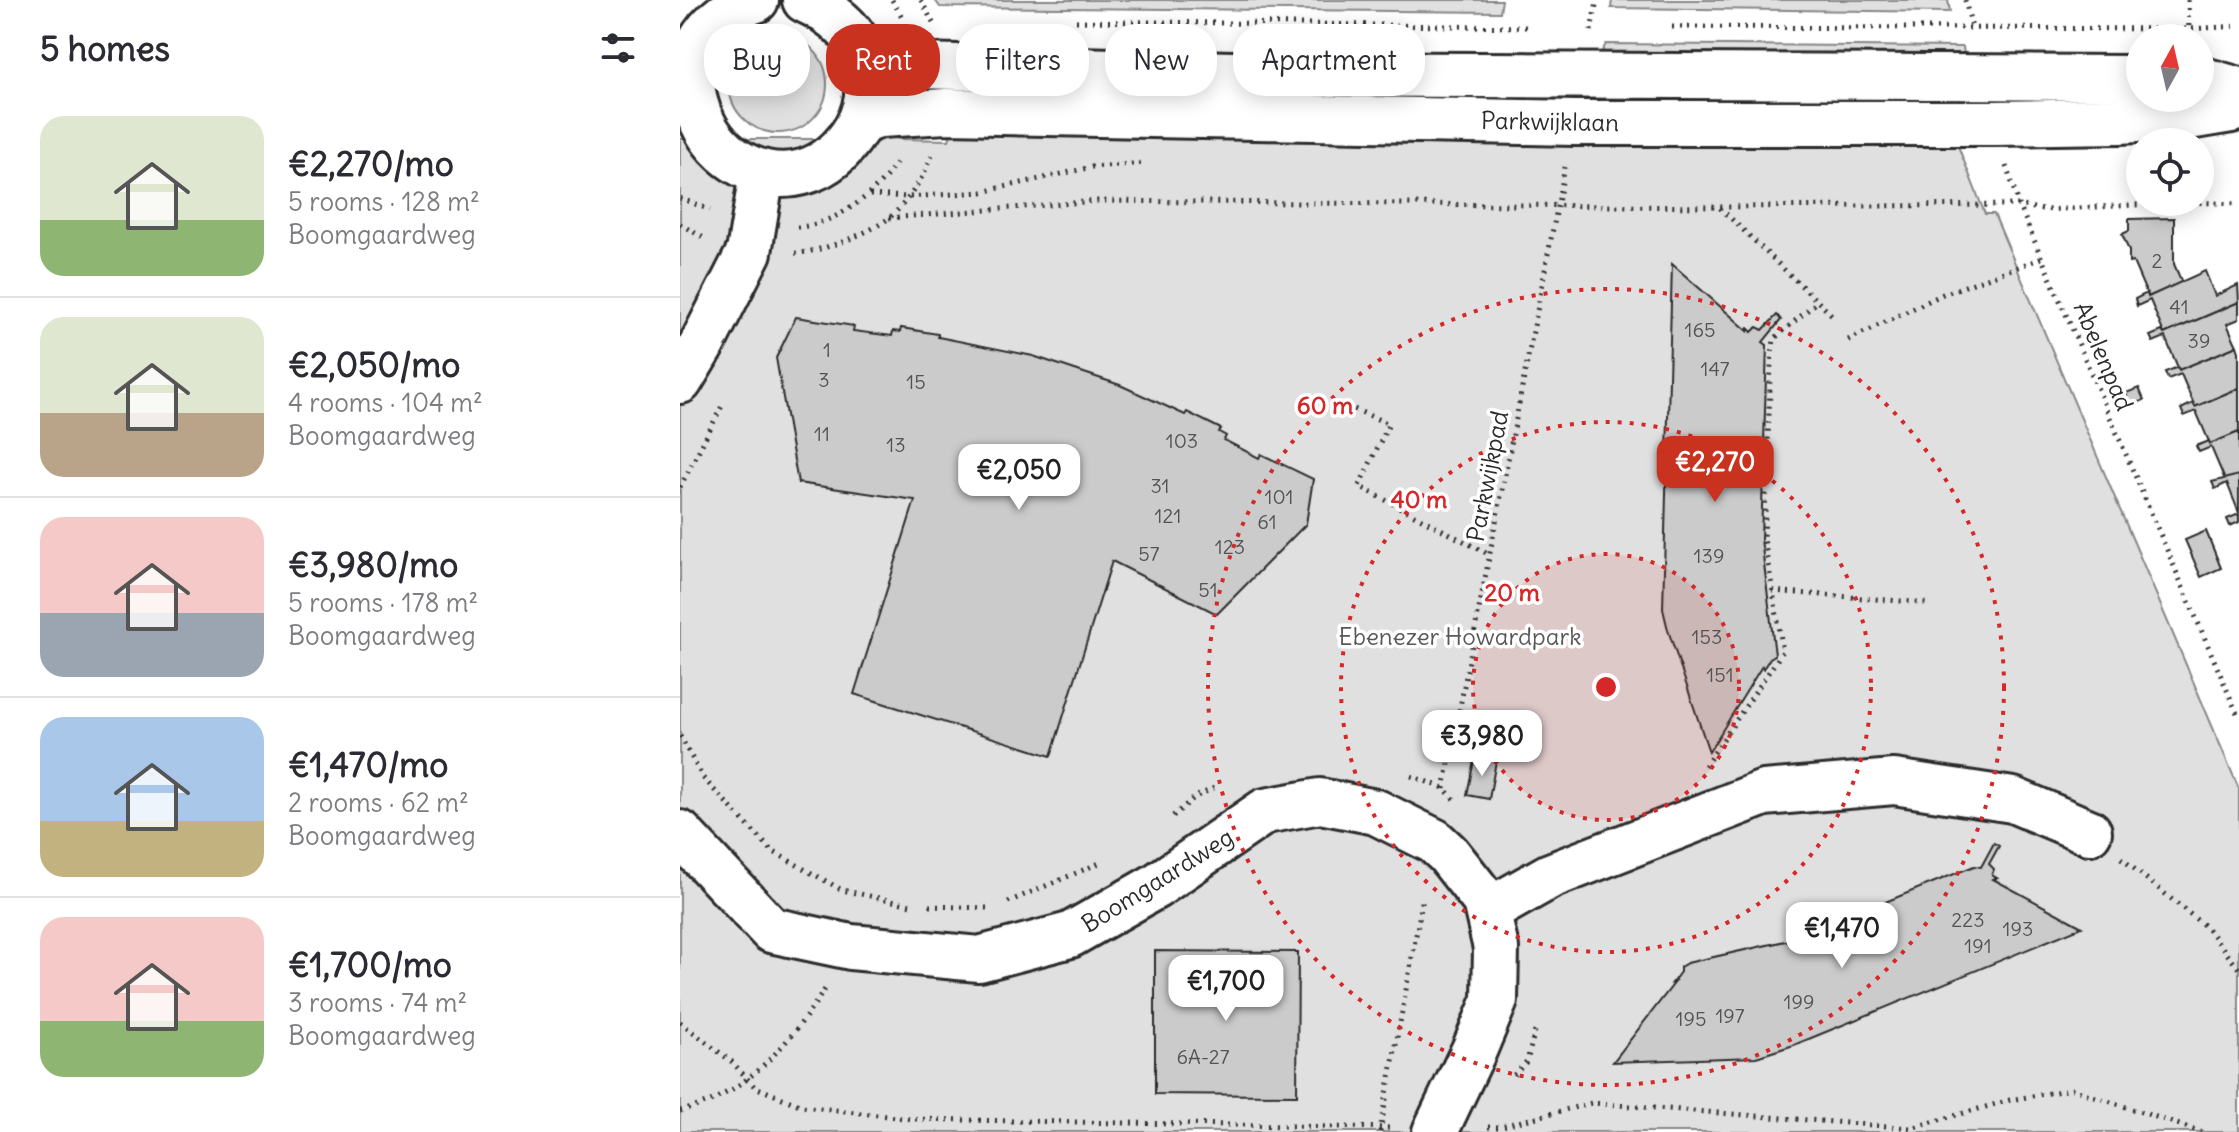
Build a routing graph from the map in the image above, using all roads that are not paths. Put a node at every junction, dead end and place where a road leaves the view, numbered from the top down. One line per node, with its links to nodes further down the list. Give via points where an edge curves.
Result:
1 (756, 0): 4 (street, via 713,24)
2 (805, 0): 3 (street)
3 (843, 24)
4 (688, 52): 10 (street)
5 (940, 67): 6 (street, Parkwijklaan, via 1234,74)
6 (2126, 78)
7 (2214, 83): 8 (street)
8 (2239, 90)
9 (866, 96): 12 (street)
10 (685, 106): 13 (street, via 724,158)
11 (2239, 106): 12 (street, Parkwijklaan, via 2175,118 1995,123 1575,123 946,111 880,115)
12 (861, 122): 13 (street, via 831,158 786,175)
13 (762, 174): 14 (street, via 749,252)
14 (680, 381)
15 (2089, 832): 17 (street, via 2013,800 1894,782 1764,793 1550,876)
16 (680, 833): 17 (street, Boomgaardweg, via 771,930 851,947 979,959 1070,935 1156,886 1265,811 1320,801 1376,812 1434,841)
17 (1488, 911): 18 (street, Boomgaardweg, via 1496,948 1495,1000)
18 (1435, 1132)

